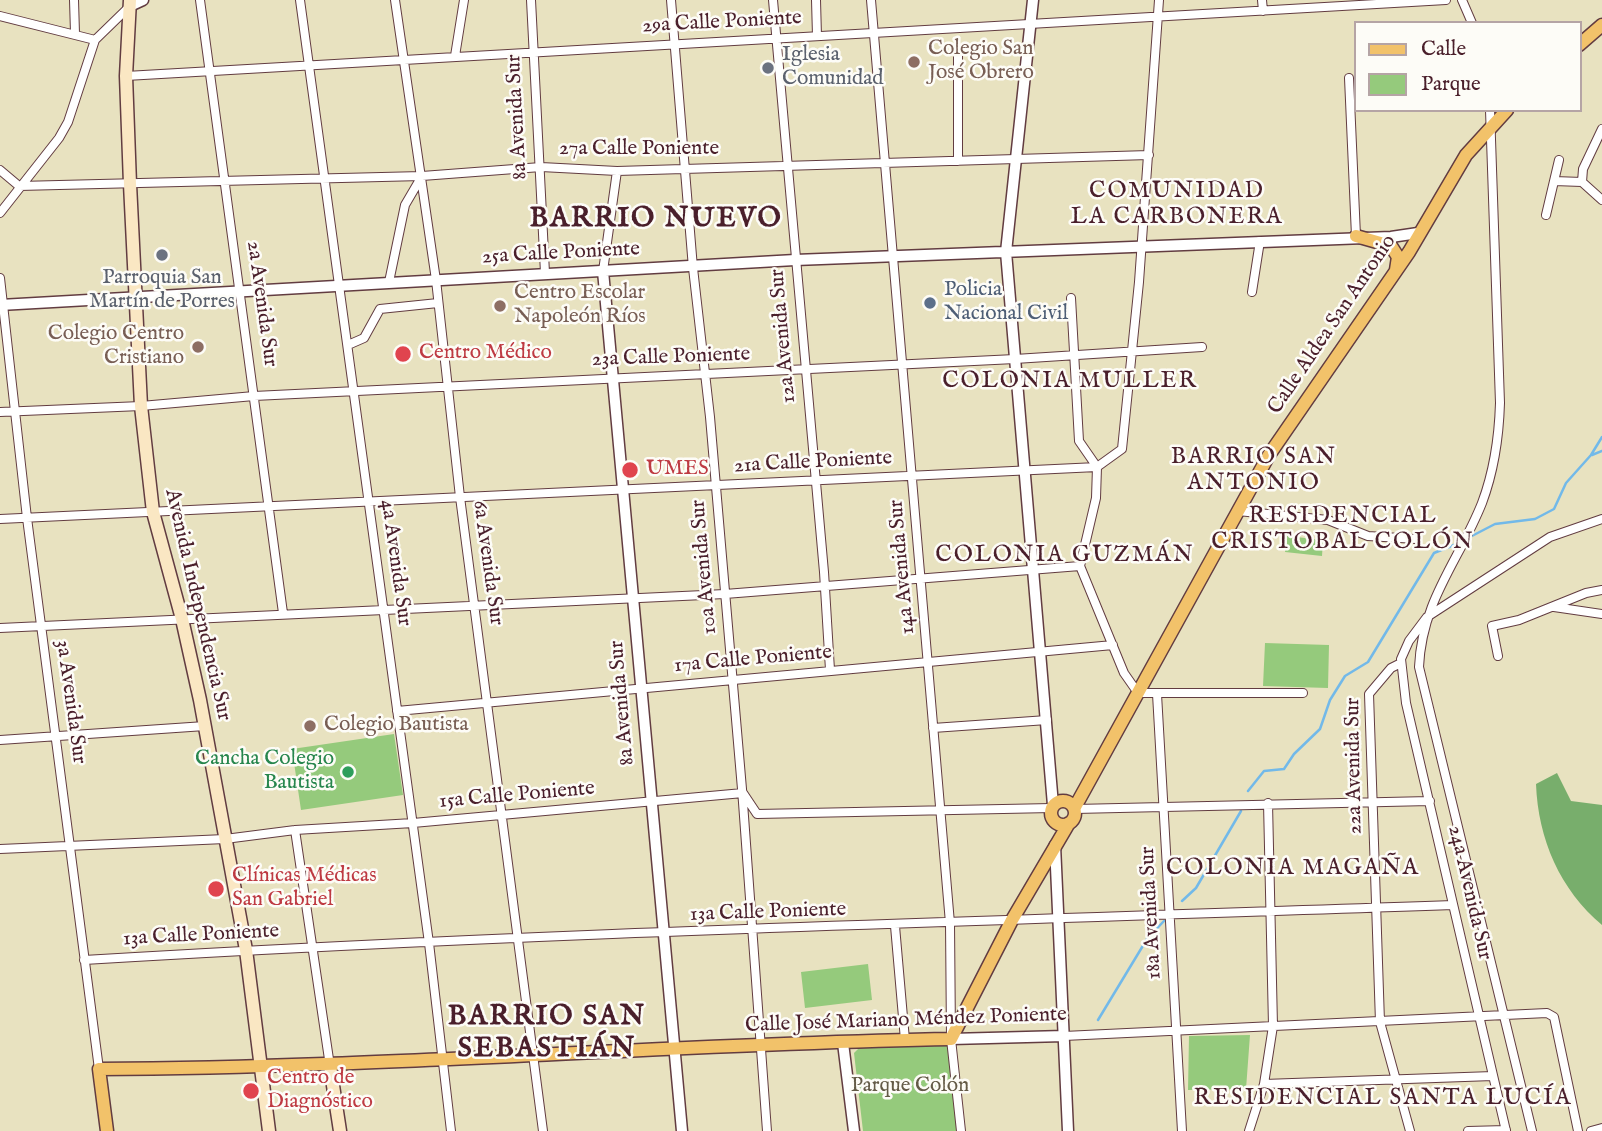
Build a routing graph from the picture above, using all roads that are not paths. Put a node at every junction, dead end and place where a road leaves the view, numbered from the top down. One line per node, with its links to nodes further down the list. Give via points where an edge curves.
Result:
1 (74, 0): 25 (street)
2 (143, 0): 17 (street)
3 (200, 0): 37 (street, 2a Avenida Sur)
4 (300, 0): 36 (street, 4a Avenida Sur)
5 (395, 0): 35 (street, 6a Avenida Sur)
6 (464, 0): 33 (street)
7 (531, 0): 32 (street, 8a Avenida Sur)
8 (671, 0): 30 (street, 10a Avenida Sur)
9 (773, 0): 28 (street, 12a Avenida Sur)
10 (816, 0): 27 (street)
11 (871, 0): 26 (street, 14a Avenida Sur)
12 (1032, 0): 23 (street)
13 (1159, 0): 20 (street)
14 (1262, 0): 19 (street)
15 (1446, 0): 18 (street, 29a Calle Poniente)
16 (1462, 0): 22 (street)
17 (130, 3): 29 (street); 38 (main road, Avenida Independencia Sur)
18 (1350, 3): 19 (street, 29a Calle Poniente)
19 (1263, 11): 20 (street, 29a Calle Poniente)
20 (1157, 15): 23 (street, 29a Calle Poniente); 45 (street)
21 (0, 16): 25 (street)
22 (1471, 21)
23 (1029, 24): 26 (street, 29a Calle Poniente); 47 (street)
24 (1600, 29): 31 (main road)
25 (75, 33): 29 (street)
26 (874, 33): 27 (street, 29a Calle Poniente); 50 (street, 14a Avenida Sur)
27 (817, 36): 28 (street, 29a Calle Poniente)
28 (776, 38): 30 (street, 29a Calle Poniente); 51 (street, 12a Avenida Sur)
29 (95, 40): 62 (street, via 68,122)
30 (675, 43): 32 (street, 29a Calle Poniente); 53 (street, 10a Avenida Sur)
31 (1581, 43)
32 (533, 52): 33 (street, 29a Calle Poniente); 52 (street, 8a Avenida Sur)
33 (455, 56): 35 (street, 29a Calle Poniente)
34 (958, 56): 49 (street)
35 (406, 59): 36 (street, 29a Calle Poniente); 56 (street, 6a Avenida Sur)
36 (309, 65): 37 (street, 29a Calle Poniente); 57 (street, 4a Avenida Sur)
37 (210, 71): 38 (street, 29a Calle Poniente); 58 (street, 2a Avenida Sur)
38 (126, 76): 61 (main road, Avenida Independencia Sur)
39 (1349, 78): 67 (street)
40 (1490, 112): 42 (street)
41 (1505, 112): 42 (main road, Calle Aldea San Antonio)
42 (1490, 127): 66 (main road, Calle Aldea San Antonio, via 1466,155); 129 (street, via 1498,435 1482,503)
43 (1602, 129): 44 (street)
44 (1591, 151): 46 (street); 60 (street)
45 (1149, 155): 47 (street, 27a Calle Poniente); 69 (street)
46 (1602, 157)
47 (1016, 159): 49 (street, 27a Calle Poniente); 70 (street)
48 (1559, 160): 59 (street)
49 (958, 161): 50 (street, 27a Calle Poniente)
50 (885, 163): 51 (street, 27a Calle Poniente); 71 (street, 14a Avenida Sur)
51 (788, 166): 53 (street, 27a Calle Poniente); 72 (street, 12a Avenida Sur)
52 (541, 167): 55 (street, 27a Calle Poniente); 56 (street, 27a Calle Poniente); 76 (street, 8a Avenida Sur)
53 (686, 169): 55 (street, 27a Calle Poniente); 73 (street, 10a Avenida Sur)
54 (0, 170): 62 (street)
55 (617, 171): 75 (street)
56 (422, 176): 57 (street, 27a Calle Poniente); 78 (street, 6a Avenida Sur); 79 (street, via 405,205)
57 (324, 179): 58 (street, 27a Calle Poniente); 80 (street, 4a Avenida Sur)
58 (225, 181): 61 (street, 27a Calle Poniente); 82 (street, 2a Avenida Sur)
59 (1554, 181): 60 (street); 65 (street)
60 (1582, 182): 63 (street)
61 (130, 184): 62 (street, 27a Calle Poniente); 83 (main road, Avenida Independencia Sur)
62 (19, 186): 64 (street)
63 (1602, 200)
64 (0, 213)
65 (1546, 215)
66 (1418, 233): 67 (street, 25a Calle Poniente); 74 (main road, Calle Aldea San Antonio)
67 (1356, 236): 68 (street, 25a Calle Poniente); 74 (main road, via 1391,246 1398,257)
68 (1260, 241): 69 (street, 25a Calle Poniente); 81 (street)
69 (1141, 247): 70 (street, 25a Calle Poniente); 89 (street)
70 (1006, 252): 71 (street, 25a Calle Poniente); 91 (street)
71 (893, 256): 72 (street, 25a Calle Poniente); 92 (street, 14a Avenida Sur)
72 (794, 260): 73 (street, 25a Calle Poniente); 93 (street, 12a Avenida Sur)
73 (693, 268): 75 (street, 25a Calle Poniente); 94 (street, 10a Avenida Sur)
74 (1396, 270): 111 (main road, Calle Aldea San Antonio, via 1303,400)
75 (603, 271): 76 (street, 25a Calle Poniente); 95 (street, 8a Avenida Sur)
76 (545, 273): 78 (street, 25a Calle Poniente)
77 (0, 278): 86 (street, 3a Avenida Sur)
78 (436, 280): 79 (street, 25a Calle Poniente); 85 (street, 6a Avenida Sur)
79 (389, 282): 80 (street, 25a Calle Poniente)
80 (339, 285): 82 (street, 25a Calle Poniente); 87 (street, 4a Avenida Sur)
81 (1252, 292)
82 (240, 293): 83 (street, 25a Calle Poniente); 98 (street, 2a Avenida Sur)
83 (136, 298): 86 (street, 25a Calle Poniente); 99 (main road, Avenida Independencia Sur)
84 (1071, 298): 90 (street)
85 (438, 303): 87 (street, via 380,309 364,338); 96 (street, 6a Avenida Sur)
86 (1, 305): 101 (street, 3a Avenida Sur)
87 (348, 345): 97 (street, 4a Avenida Sur)
88 (1202, 347): 89 (street, 23a Calle Poniente)
89 (1133, 353): 90 (street, 23a Calle Poniente); 102 (street, via 1122,449)
90 (1074, 356): 91 (street, 23a Calle Poniente); 102 (street, via 1079,441)
91 (1015, 359): 92 (street, 23a Calle Poniente); 103 (street)
92 (903, 365): 93 (street, 23a Calle Poniente); 104 (street, 14a Avenida Sur)
93 (805, 370): 94 (street, 23a Calle Poniente); 105 (street, 12a Avenida Sur)
94 (703, 375): 95 (street, 23a Calle Poniente); 106 (street, 10a Avenida Sur)
95 (612, 378): 96 (street, 23a Calle Poniente); 107 (street, 8a Avenida Sur)
96 (447, 386): 97 (street, 23a Calle Poniente); 108 (street, 6a Avenida Sur)
97 (354, 391): 98 (street, 23a Calle Poniente); 109 (street, 4a Avenida Sur)
98 (254, 396): 99 (street, 23a Calle Poniente); 110 (street, 2a Avenida Sur)
99 (141, 405): 101 (street, 23a Calle Poniente); 112 (main road, Avenida Independencia Sur)
100 (0, 412): 101 (street, 23a Calle Poniente)
101 (15, 412): 113 (street, 3a Avenida Sur)
102 (1097, 467): 103 (street, 21a Calle Poniente); 117 (street, via 1096,498)
103 (1026, 471): 104 (street, 21a Calle Poniente); 118 (street)
104 (912, 475): 105 (street, 21a Calle Poniente); 119 (street, 14a Avenida Sur)
105 (816, 480): 106 (street, 21a Calle Poniente); 120 (street, 12a Avenida Sur)
106 (716, 485): 107 (street, 21a Calle Poniente); 122 (street, 10a Avenida Sur)
107 (622, 490): 108 (street, 21a Calle Poniente); 123 (street, 8a Avenida Sur)
108 (460, 498): 109 (street, 21a Calle Poniente); 126 (street, 6a Avenida Sur)
109 (369, 502): 110 (street, 21a Calle Poniente); 125 (street, 4a Avenida Sur)
110 (267, 507): 112 (street, 21a Calle Poniente); 127 (street, 2a Avenida Sur)
111 (1238, 511): 116 (street, via 1328,520 1368,537); 141 (main road, Calle Aldea San Antonio)
112 (153, 512): 113 (street, 21a Calle Poniente); 130 (main road, Avenida Independencia Sur)
113 (27, 518): 114 (street, 21a Calle Poniente); 131 (street, 3a Avenida Sur)
114 (0, 519)
115 (1602, 519): 129 (street, via 1550,537)
116 (1416, 539)
117 (1080, 566): 118 (street); 133 (street)
118 (1035, 569): 119 (street); 134 (street)
119 (921, 579): 120 (street); 136 (street, 14a Avenida Sur)
120 (825, 586): 122 (street); 138 (street, 12a Avenida Sur)
121 (1602, 590): 124 (street)
122 (725, 594): 123 (street); 139 (street, 10a Avenida Sur)
123 (632, 597): 126 (street); 140 (street, 8a Avenida Sur)
124 (1551, 607): 128 (street); 135 (street, via 1492,626)
125 (383, 608): 126 (street); 127 (street); 145 (street, 4a Avenida Sur)
126 (475, 608): 144 (street, 6a Avenida Sur)
127 (283, 613): 130 (street)
128 (1602, 614)
129 (1427, 617): 137 (street, via 1409,641); 181 (street, via 1420,649 1421,677)
130 (182, 619): 131 (street); 147 (main road, Avenida Independencia Sur)
131 (41, 626): 132 (street); 149 (street, 3a Avenida Sur)
132 (0, 628)
133 (1113, 645): 134 (street, 17a Calle Poniente); 141 (street)
134 (1040, 653): 136 (street, 17a Calle Poniente); 146 (street)
135 (1498, 656)
136 (928, 662): 138 (street, 17a Calle Poniente); 148 (street, 14a Avenida Sur)
137 (1401, 663): 153 (street, 24a Avenida Sur); 154 (street, 22a Avenida Sur, via 1369,694)
138 (830, 670): 139 (street, 17a Calle Poniente)
139 (733, 680): 140 (street, 17a Calle Poniente); 151 (street, 10a Avenida Sur)
140 (640, 688): 144 (street, 17a Calle Poniente); 152 (street, 8a Avenida Sur)
141 (1138, 693): 143 (street); 156 (main road, Calle Aldea San Antonio, via 1083,791)
142 (1303, 693): 143 (street)
143 (1157, 694): 157 (street, 18a Avenida Sur)
144 (489, 705): 145 (street, 17a Calle Poniente); 159 (street, 6a Avenida Sur)
145 (397, 711): 160 (street, 4a Avenida Sur)
146 (1047, 720): 148 (street); 156 (street)
147 (205, 726): 149 (street); 162 (main road, Avenida Independencia Sur)
148 (933, 728): 158 (street, 14a Avenida Sur)
149 (54, 736): 150 (street); 163 (street, 3a Avenida Sur)
150 (0, 740)
151 (743, 793): 152 (street, 15a Calle Poniente); 158 (street, via 757,814); 174 (street, 10a Avenida Sur)
152 (651, 801): 159 (street, 15a Calle Poniente); 175 (street, 8a Avenida Sur)
153 (1430, 801): 154 (street); 166 (street, 24a Avenida Sur)
154 (1372, 802): 155 (street); 167 (street, 22a Avenida Sur)
155 (1268, 803): 157 (street); 168 (street)
156 (1061, 805): 157 (street); 158 (street); 164 (main road); 164 (main road, via 1058,824 1069,823)
157 (1163, 807): 169 (street, 18a Avenida Sur)
158 (940, 810): 172 (street, 14a Avenida Sur)
159 (502, 815): 160 (street, 15a Calle Poniente); 176 (street, 6a Avenida Sur)
160 (413, 823): 161 (street, 15a Calle Poniente); 177 (street, 4a Avenida Sur)
161 (295, 830): 162 (street, 15a Calle Poniente); 178 (street)
162 (225, 839): 163 (street, 15a Calle Poniente); 179 (main road, Avenida Independencia Sur)
163 (71, 845): 165 (street, 15a Calle Poniente); 180 (street, 3a Avenida Sur)
164 (1055, 845): 170 (street); 171 (main road)
165 (0, 849)
166 (1453, 905): 167 (street, 13a Calle Poniente); 182 (street, 24a Avenida Sur)
167 (1376, 908): 168 (street, 13a Calle Poniente); 183 (street, 22a Avenida Sur)
168 (1271, 909): 169 (street, 13a Calle Poniente); 184 (street)
169 (1171, 914): 170 (street, 13a Calle Poniente); 185 (street, 18a Avenida Sur)
170 (1059, 918): 171 (street, 13a Calle Poniente); 186 (street)
171 (1012, 920): 172 (street, 13a Calle Poniente); 187 (main road)
172 (950, 923): 173 (street, 13a Calle Poniente); 187 (street, 14a Avenida Sur)
173 (895, 926): 174 (street, 13a Calle Poniente); 188 (street)
174 (752, 930): 175 (street, 13a Calle Poniente); 190 (street, 10a Avenida Sur)
175 (664, 934): 176 (street, 13a Calle Poniente); 191 (street, 8a Avenida Sur)
176 (518, 940): 177 (street, 13a Calle Poniente); 192 (street, 6a Avenida Sur)
177 (429, 943): 178 (street, 13a Calle Poniente); 193 (street, 4a Avenida Sur)
178 (311, 948): 179 (street, 13a Calle Poniente); 194 (street)
179 (246, 950): 180 (street, 13a Calle Poniente); 196 (main road, Avenida Independencia Sur)
180 (84, 960): 195 (street, 3a Avenida Sur)
181 (1503, 1017): 182 (street, Calle José Mariano Méndez Poniente); 216 (street); 217 (street, Calle José Mariano Méndez Poniente, via 1554,1017)
182 (1480, 1018): 183 (street, Calle José Mariano Méndez Poniente); 197 (street, 24a Avenida Sur)
183 (1380, 1022): 184 (street, Calle José Mariano Méndez Poniente); 198 (street, 22a Avenida Sur)
184 (1273, 1026): 185 (street, Calle José Mariano Méndez Poniente); 199 (street)
185 (1174, 1028): 186 (street, Calle José Mariano Méndez Poniente); 212 (street, 18a Avenida Sur)
186 (1064, 1036): 187 (street, Calle José Mariano Méndez Poniente); 211 (street)
187 (951, 1039): 188 (main road, Calle José Mariano Méndez Poniente); 210 (street, 14a Avenida Sur)
188 (905, 1040): 189 (main road, Calle José Mariano Méndez Poniente)
189 (843, 1043): 190 (main road, Calle José Mariano Méndez Poniente); 209 (street)
190 (760, 1045): 191 (main road, Calle José Mariano Méndez Poniente); 208 (street, 10a Avenida Sur)
191 (674, 1050): 192 (main road, Calle José Mariano Méndez Poniente); 207 (street, 8a Avenida Sur)
192 (533, 1056): 193 (main road, Calle José Mariano Méndez Poniente); 206 (street, 6a Avenida Sur)
193 (443, 1060): 194 (main road, Calle José Mariano Méndez Poniente); 205 (street, 4a Avenida Sur)
194 (330, 1066): 196 (main road, Calle José Mariano Méndez Poniente); 204 (main road)
195 (99, 1069): 196 (main road, Calle José Mariano Méndez Poniente); 202 (main road, 3a Avenida Sur)
196 (262, 1069): 203 (main road, Avenida Independencia Sur)
197 (1493, 1076): 198 (street); 201 (street, 24a Avenida Sur)
198 (1396, 1080): 199 (street); 214 (street, 22a Avenida Sur)
199 (1264, 1084): 213 (street)
200 (1602, 1128): 218 (street)
201 (1506, 1130): 215 (street)
202 (107, 1131)
203 (269, 1131)
204 (340, 1131)
205 (452, 1131)
206 (543, 1131)
207 (682, 1131)
208 (767, 1131)
209 (853, 1131)
210 (961, 1131)
211 (1068, 1131)
212 (1182, 1131)
213 (1249, 1131)
214 (1409, 1131)
215 (1468, 1131)
216 (1532, 1131)
217 (1578, 1131)
218 (1591, 1131)

